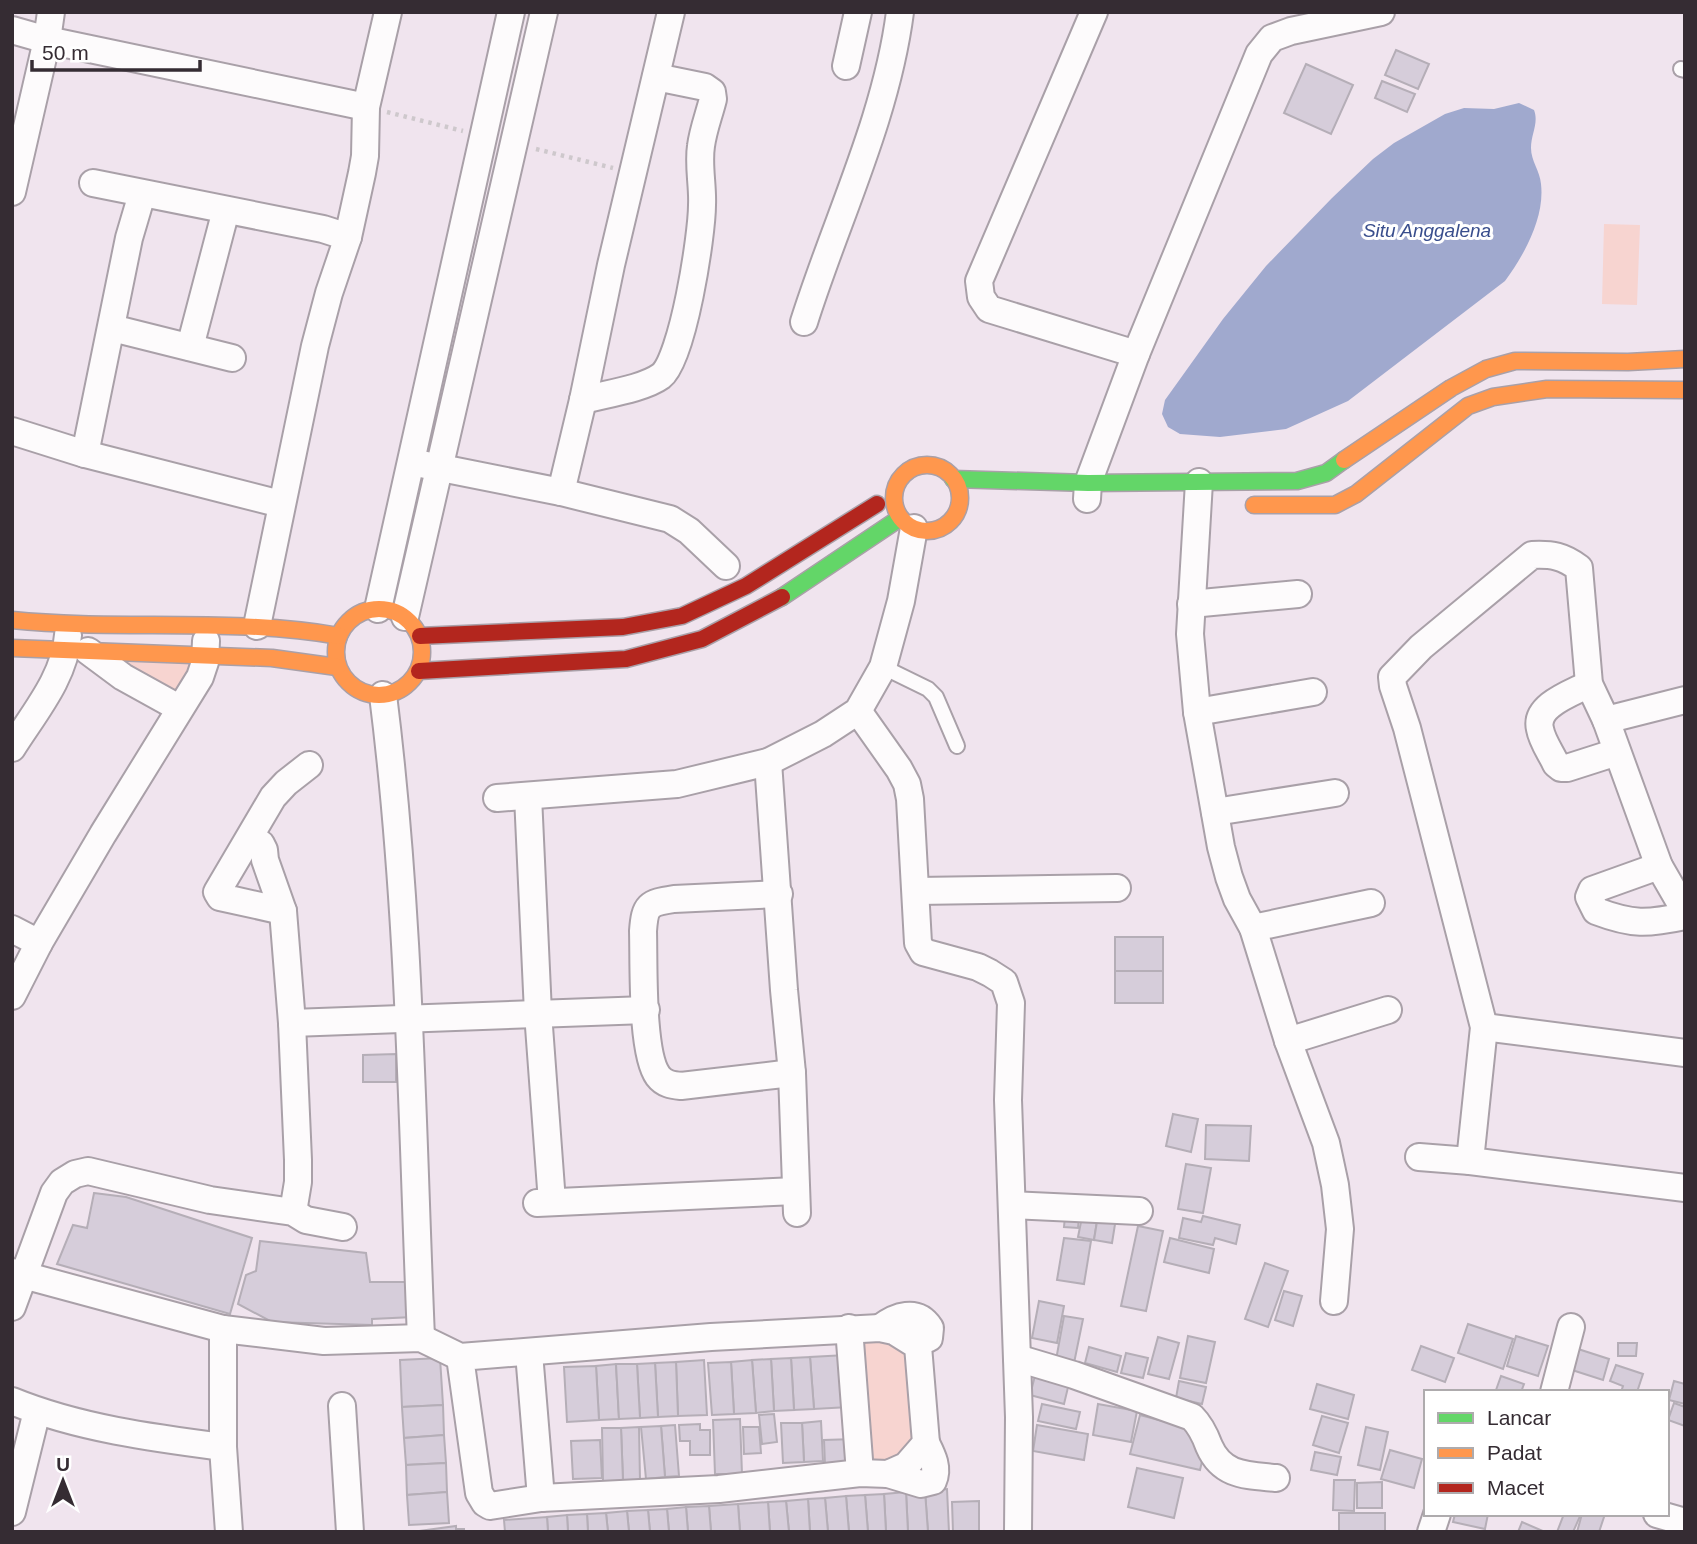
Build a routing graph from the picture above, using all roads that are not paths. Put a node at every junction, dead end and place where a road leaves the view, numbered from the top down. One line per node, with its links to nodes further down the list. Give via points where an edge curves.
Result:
1 (51, 12): 11 (street)
2 (388, 12): 14 (street)
3 (511, 12): 15 (street)
4 (544, 12): 16 (street)
5 (671, 12): 13 (street)
6 (858, 12): 12 (street)
7 (900, 12): 22 (street, via 894,53 861,163)
8 (1094, 12): 25 (street, via 979,281 989,309)
9 (1381, 12): 25 (street, via 1291,31 1272,38 1259,54)
10 (12, 30): 11 (street)
11 (47, 40): 14 (street); 18 (street)
12 (846, 66)
13 (656, 77): 29 (street); 29 (street, via 712,92 701,148 702,208 689,303 663,375)
14 (366, 107): 21 (street, via 365,156)
15 (484, 136): 16 (street); 32 (street)
16 (515, 144): 33 (street)
17 (93, 183): 19 (street)
18 (12, 192)
19 (142, 194): 20 (street); 23 (street)
20 (226, 210): 21 (street); 24 (street)
21 (348, 237): 39 (street, via 319,332)
22 (804, 322)
23 (112, 328): 24 (street); 31 (street)
24 (190, 347): 27 (street)
25 (1136, 354): 37 (street)
26 (1682, 357): 28 (street); 38 (street, via 1628,362 1515,361 1486,369 1326,473)
27 (232, 358)
28 (1685, 389): 40 (street, via 1516,390 1488,397 1468,406 1356,494 1335,505)
29 (583, 400): 35 (street)
30 (12, 431): 31 (street)
31 (85, 454): 39 (street)
32 (412, 462): 33 (street); 45 (street)
33 (438, 468): 35 (street); 50 (street)
34 (953, 479): 36 (street, via 939,468 917,467 901,477); 37 (street); 41 (street, via 966,496 945,526 927,531)
35 (561, 492): 42 (street, via 670,519)
36 (894, 494): 41 (street, via 894,504); 50 (street, via 746,586 682,616 623,627)
37 (1087, 495): 38 (street)
38 (1198, 498): 44 (street)
39 (281, 504): 49 (street)
40 (1235, 504)
41 (907, 523): 56 (street, via 901,601); 57 (street, via 702,639 626,659)
42 (726, 566)
43 (1298, 594): 44 (street)
44 (1191, 604): 64 (street)
45 (378, 609): 50 (street, via 392,611); 51 (street, via 355,617)
46 (12, 620): 48 (street)
47 (208, 624): 48 (street); 49 (street); 54 (street)
48 (68, 625): 53 (street)
49 (257, 626): 51 (street)
50 (412, 626): 57 (street, via 422,659)
51 (340, 636): 55 (street)
52 (12, 648): 53 (street)
53 (78, 651): 54 (street); 62 (street); 67 (street, via 56,677)
54 (205, 656): 55 (street, via 272,658); 62 (street, via 201,677)
55 (337, 667): 60 (street, via 359,690)
56 (883, 667): 63 (street); 66 (lane, via 936,697)
57 (419, 671): 60 (street, via 403,688)
58 (1589, 684): 65 (street); 68 (street, via 1549,706 1539,728 1560,768); 92 (street, via 1579,568 1565,557 1548,554 1532,555 1421,647 1392,677)
59 (1313, 692): 64 (street)
60 (383, 695): 90 (street, via 394,779)
61 (1685, 700): 65 (street)
62 (179, 708): 85 (street)
63 (858, 711): 69 (street); 78 (street, via 907,784)
64 (1197, 712): 74 (street)
65 (1606, 720): 68 (street)
66 (957, 746)
67 (12, 748)
68 (1617, 752): 76 (street)
69 (768, 762): 72 (street, via 677,784); 79 (street)
70 (309, 765): 75 (street, via 273,797)
71 (1335, 793): 74 (street)
72 (528, 796): 73 (street); 89 (street)
73 (497, 798)
74 (1215, 812): 83 (street, via 1229,877)
75 (251, 838): 81 (street, via 264,850); 81 (street, via 218,889 219,895)
76 (1659, 866): 82 (street); 82 (street, via 1592,890 1589,897 1596,911 1626,922 1653,923)
77 (1117, 888): 78 (street)
78 (916, 891): 99 (street, via 918,943 923,952 990,973 1004,982 1009,992)
79 (779, 894): 87 (street, via 674,900 649,906 643,931); 95 (street)
80 (1371, 903): 83 (street)
81 (283, 911): 91 (street)
82 (1685, 914)
83 (1253, 928): 93 (street)
84 (12, 929): 85 (street)
85 (39, 943): 86 (street)
86 (12, 996)
87 (646, 1010): 89 (street); 95 (street, via 653,1067 668,1085)
88 (1388, 1010): 93 (street)
89 (538, 1013): 90 (street); 95 (street, via 544,1202 796,1202)
90 (408, 1018): 91 (street); 109 (street)
91 (292, 1023): 100 (street, via 298,1160)
92 (1484, 1027): 94 (street); 97 (street)
93 (1289, 1041): 104 (street, via 1326,1143 1335,1185 1340,1229)
94 (1685, 1053)
95 (792, 1073)
96 (1419, 1157): 97 (street)
97 (1470, 1161): 98 (street)
98 (1685, 1188)
99 (1013, 1205): 101 (street); 112 (street)
100 (293, 1212): 102 (street, via 306,1220); 103 (street, via 210,1200 88,1171 62,1182 54,1193)
101 (1139, 1212)
102 (343, 1227)
103 (18, 1274): 105 (street); 108 (street)
104 (1334, 1301)
105 (12, 1307)
106 (1571, 1327): 113 (street)
107 (849, 1328): 110 (street); 118 (street); 118 (street, via 894,1331 919,1348 926,1443 906,1466 888,1474)
108 (223, 1329): 109 (street, via 324,1341); 117 (street)
109 (421, 1338): 111 (street)
110 (529, 1353): 111 (street); 120 (street)
111 (460, 1357): 120 (street, via 481,1498 490,1506)
112 (1017, 1358): 119 (street, via 1192,1417 1220,1465); 126 (street)
113 (1555, 1390)
114 (12, 1401): 116 (street)
115 (342, 1406): 125 (street)
116 (37, 1411): 117 (street); 121 (street)
117 (223, 1447): 124 (street)
118 (860, 1473): 120 (street, via 719,1489)
119 (1276, 1478)
120 (541, 1498)
121 (12, 1512)
122 (1664, 1516): 123 (street)
123 (1685, 1522)
124 (229, 1532)
125 (350, 1532)
126 (1018, 1532)

